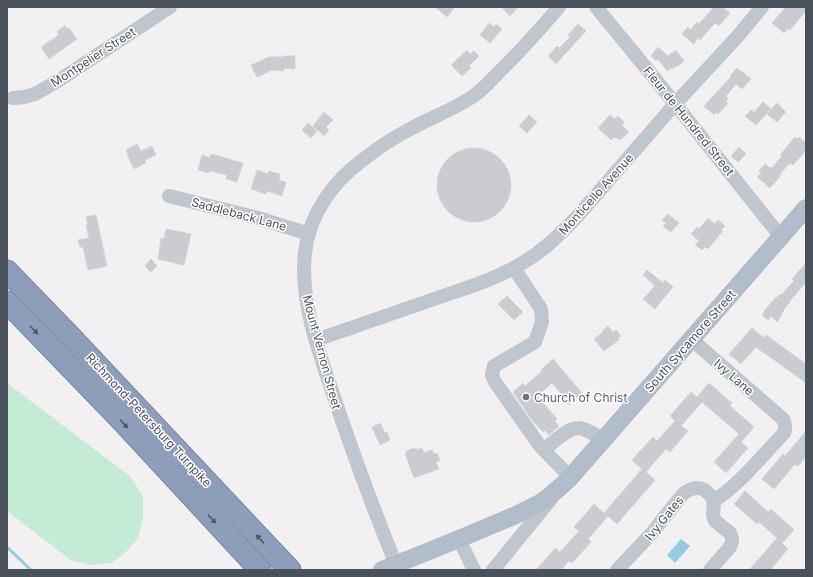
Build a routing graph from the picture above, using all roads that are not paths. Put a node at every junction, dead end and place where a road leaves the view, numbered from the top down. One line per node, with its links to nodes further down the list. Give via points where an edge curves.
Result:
1 (170, 7): 5 (street, Montpelier Street, via 61,79 35,94)
2 (559, 7): 9 (street, Mount Vernon Street, via 483,89 454,108 390,141 348,172 321,204)
3 (596, 7): 6 (street, Fleur de Hundred Street)
4 (762, 7): 6 (street, Monticello Avenue)
5 (13, 98)
6 (675, 104): 10 (street, Fleur de Hundred Street); 11 (street, Monticello Avenue, via 575,219 542,250)
7 (169, 196): 9 (street, Saddleback Lane, via 258,218)
8 (806, 208): 10 (main road, South Sycamore Street)
9 (309, 234): 15 (street, Mount Vernon Street, via 305,252 305,290)
10 (780, 236): 14 (main road, South Sycamore Street)
11 (514, 268): 15 (street, Monticello Avenue, via 468,287); 17 (street, via 541,309 542,322 535,342 494,366 492,375)
12 (7, 271): 23 (highway, Richmond-Petersburg Turnpike, one-way to 12)
13 (7, 302): 22 (highway, Richmond-Petersburg Turnpike, one-way to 22)
14 (691, 339): 16 (main road, South Sycamore Street); 19 (street, Ivy Lane, via 785,423 784,432 736,484)
15 (316, 340): 21 (street, Mount Vernon Street, via 367,492)
16 (603, 439): 17 (street, via 580,428 573,428); 18 (main road, South Sycamore Street)
17 (544, 450): 18 (street)
18 (569, 478): 20 (main road, South Sycamore Street, via 540,503); 25 (street)
19 (714, 501): 26 (street, Ivy Gates, via 706,490 694,487 688,490); 27 (street, via 715,521 730,533 732,542)
20 (459, 539): 21 (main road, South Sycamore Street); 24 (street)
21 (389, 567)
22 (260, 570)
23 (290, 570)
24 (474, 570)
25 (493, 570)
26 (617, 570)
27 (710, 570)

